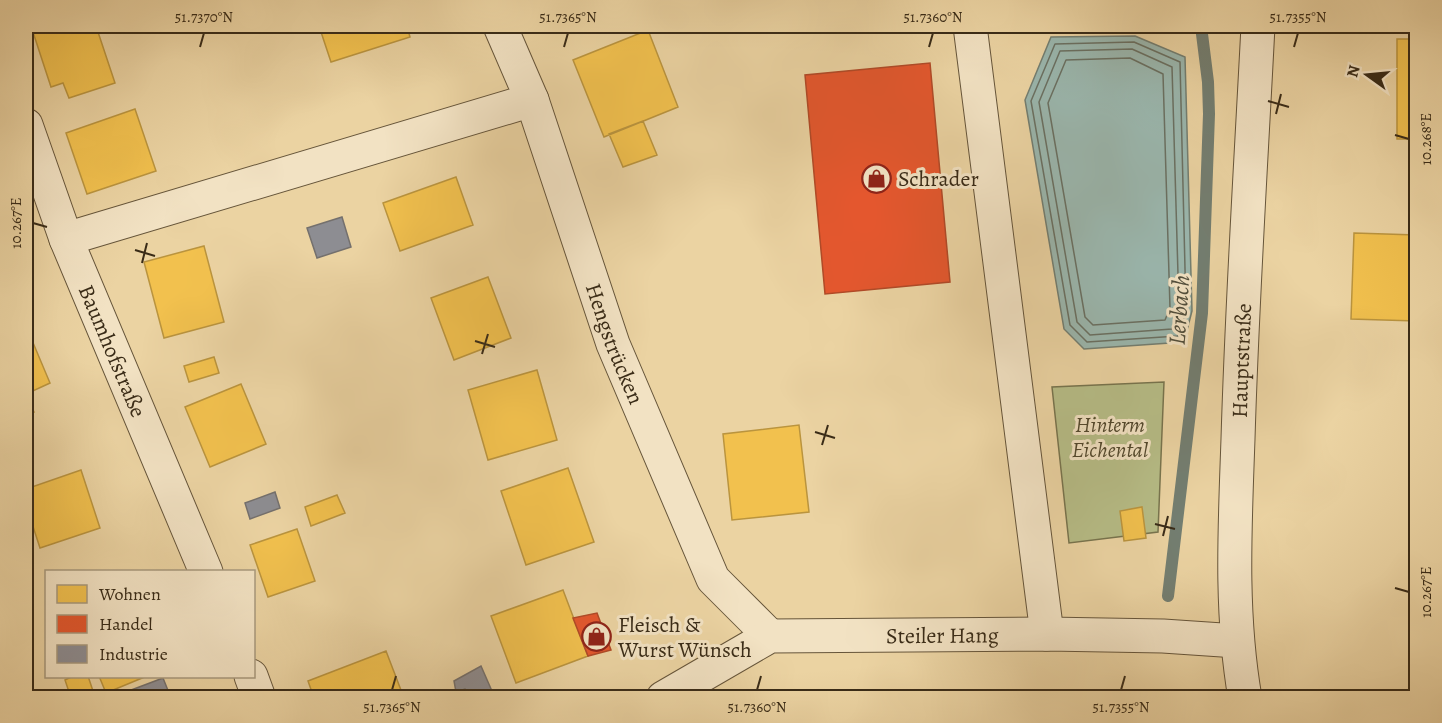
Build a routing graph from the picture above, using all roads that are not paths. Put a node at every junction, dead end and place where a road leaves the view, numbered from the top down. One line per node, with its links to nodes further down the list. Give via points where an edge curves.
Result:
1 (500, 26): 4 (street, Hengstrücken)
2 (970, 26): 8 (street)
3 (1258, 26): 10 (street, Hauptstraße, via 1238,408 1234,592)
4 (532, 100): 6 (street); 9 (street, Hengstrücken, via 613,344 713,579)
5 (26, 125): 6 (street, Baumhofstraße)
6 (66, 239): 7 (street, Baumhofstraße)
7 (205, 570)
8 (1047, 634): 9 (street, Steiler Hang); 10 (street, Steiler Hang)
9 (770, 636): 13 (street, Steiler Hang)
10 (1237, 641): 14 (street, Hauptstraße)
11 (252, 678): 12 (street)
12 (260, 698)
13 (663, 698)
14 (1245, 698)

